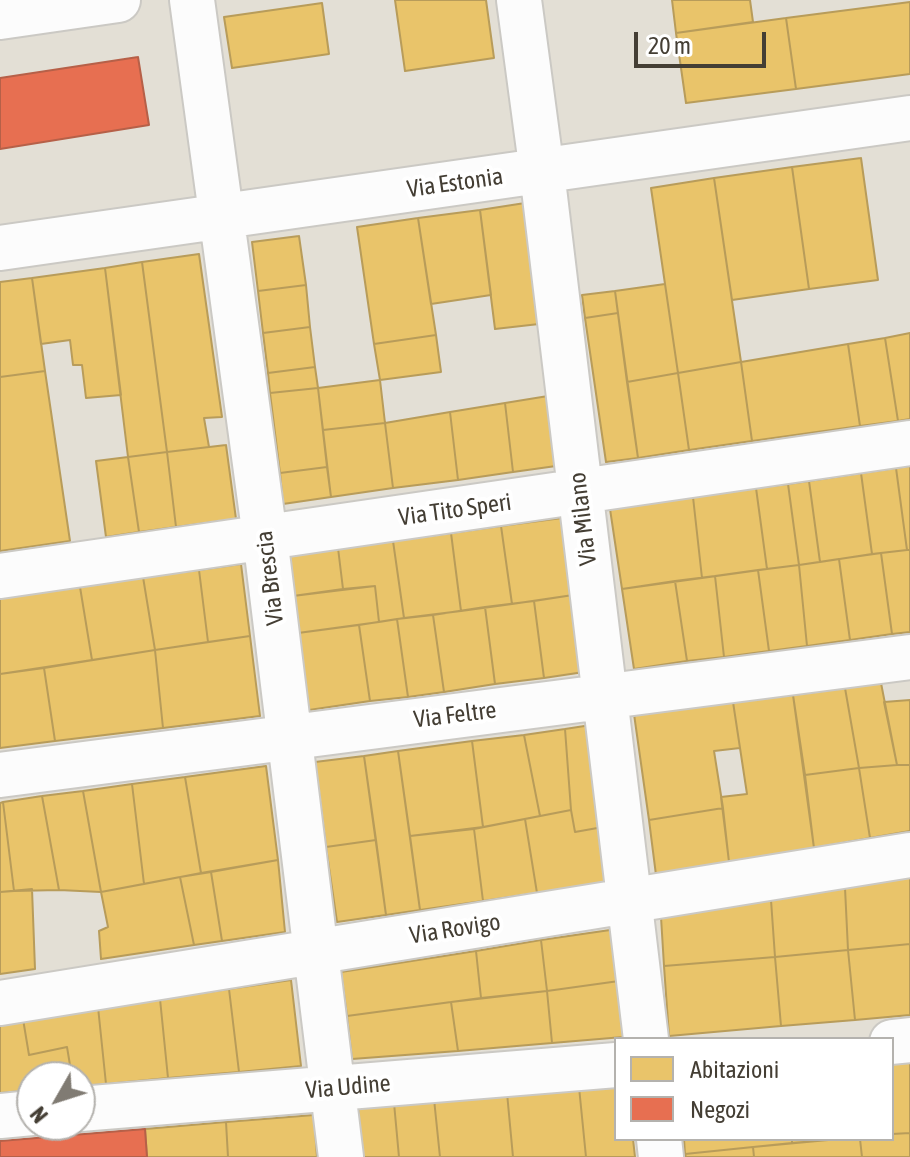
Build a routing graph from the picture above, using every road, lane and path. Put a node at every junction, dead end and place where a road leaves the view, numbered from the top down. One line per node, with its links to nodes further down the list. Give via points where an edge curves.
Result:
1 (118, 0): 4 (street)
2 (192, 0): 7 (street, Via Brescia)
3 (519, 0): 6 (street, Via Milano)
4 (0, 17)
5 (910, 118): 6 (street, Via Estonia)
6 (542, 172): 7 (street, Via Estonia); 10 (street, Via Milano)
7 (223, 215): 8 (street, Via Estonia); 11 (street, Via Brescia)
8 (0, 248)
9 (910, 443): 10 (street, Via Tito Speri)
10 (579, 491): 11 (street, Via Tito Speri); 14 (street, Via Milano)
11 (265, 537): 12 (street, Via Tito Speri); 15 (street, Via Brescia)
12 (0, 576)
13 (910, 657): 14 (street, Via Feltre)
14 (605, 697): 15 (street, Via Feltre); 18 (street, Via Milano)
15 (289, 736): 16 (street, Via Feltre); 19 (street, Via Brescia)
16 (0, 775)
17 (910, 855): 18 (street, Via Rovigo)
18 (629, 901): 19 (street, Via Rovigo); 21 (street, Via Milano)
19 (316, 952): 20 (street, Via Rovigo); 23 (street, Via Brescia)
20 (0, 1003)
21 (646, 1037)
22 (614, 1065): 23 (street, Via Udine)
23 (332, 1088): 24 (street, Via Udine); 25 (street, Via Brescia)
24 (96, 1108)
25 (341, 1157)

